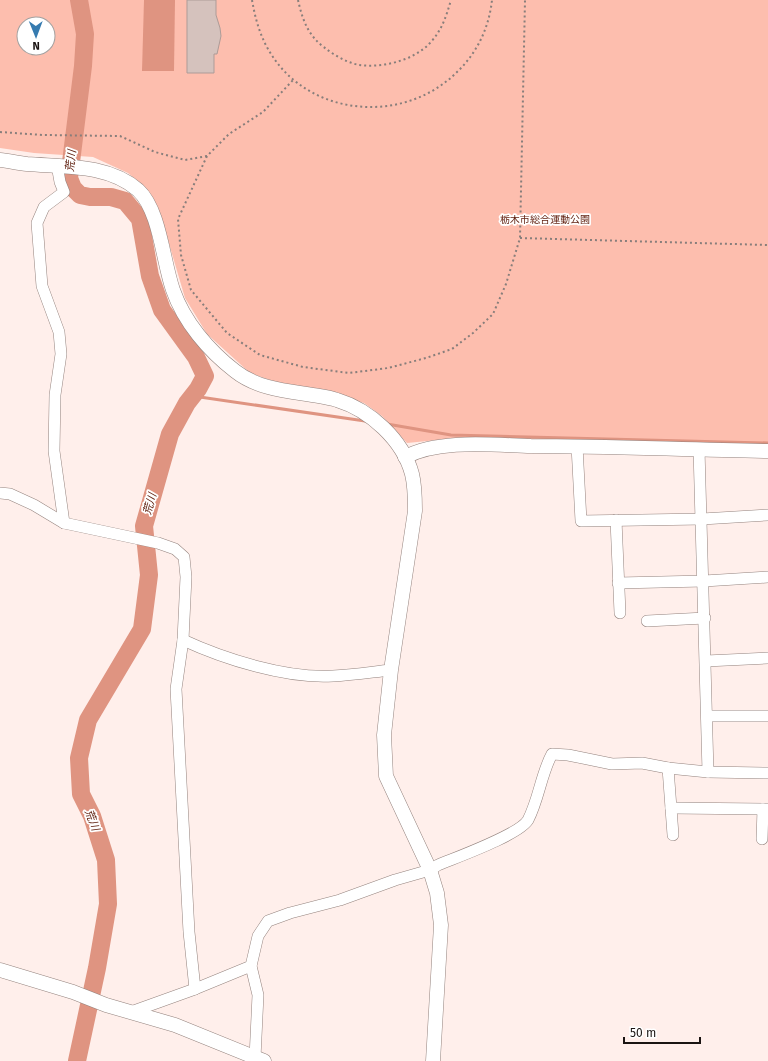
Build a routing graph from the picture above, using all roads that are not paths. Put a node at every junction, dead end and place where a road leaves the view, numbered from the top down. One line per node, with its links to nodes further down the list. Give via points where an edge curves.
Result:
1 (0, 160): 2 (street)
2 (57, 165): 6 (street, via 102,172 123,180 138,191 151,208 173,291 187,319 225,363 262,385 337,400 354,407 374,419 390,435); 11 (street, via 64,192 44,207 37,223 42,286 59,332 61,354 55,395 54,451)
3 (577, 446): 4 (street); 6 (street, via 452,445 428,448); 10 (street, via 581,521)
4 (699, 449): 5 (street); 9 (street)
5 (768, 451)
6 (405, 457): 21 (street, via 412,474 415,511)
7 (0, 493): 11 (street, via 10,494 34,505)
8 (768, 515): 9 (street)
9 (702, 519): 10 (street); 13 (street)
10 (616, 520): 14 (street)
11 (64, 523): 18 (street, via 158,543 175,549 184,557 186,577)
12 (768, 577): 13 (street)
13 (704, 580): 14 (street); 16 (street)
14 (618, 583): 15 (street)
15 (620, 613)
16 (704, 618): 17 (street); 20 (street)
17 (647, 621)
18 (183, 640): 21 (street, via 267,669 304,676); 34 (street, via 176,689 189,932)
19 (768, 658): 20 (street)
20 (706, 661): 22 (street)
21 (391, 670): 31 (street, via 384,735 386,776)
22 (707, 716): 23 (street); 25 (street)
23 (768, 716)
24 (668, 768): 25 (street); 27 (street); 31 (street, via 642,763 612,764 552,754 527,821 514,831 438,864)
25 (708, 772): 26 (street)
26 (768, 773)
27 (672, 808): 28 (street); 29 (street)
28 (765, 809): 30 (street)
29 (673, 835)
30 (762, 839)
31 (430, 870): 32 (street, via 268,921 258,936); 37 (street, via 438,893 441,925)
32 (251, 966): 34 (street); 36 (street, via 258,996)
33 (0, 970): 35 (street)
34 (195, 989): 35 (street)
35 (131, 1012): 36 (street, via 175,1025)
36 (257, 1060)
37 (433, 1061)

